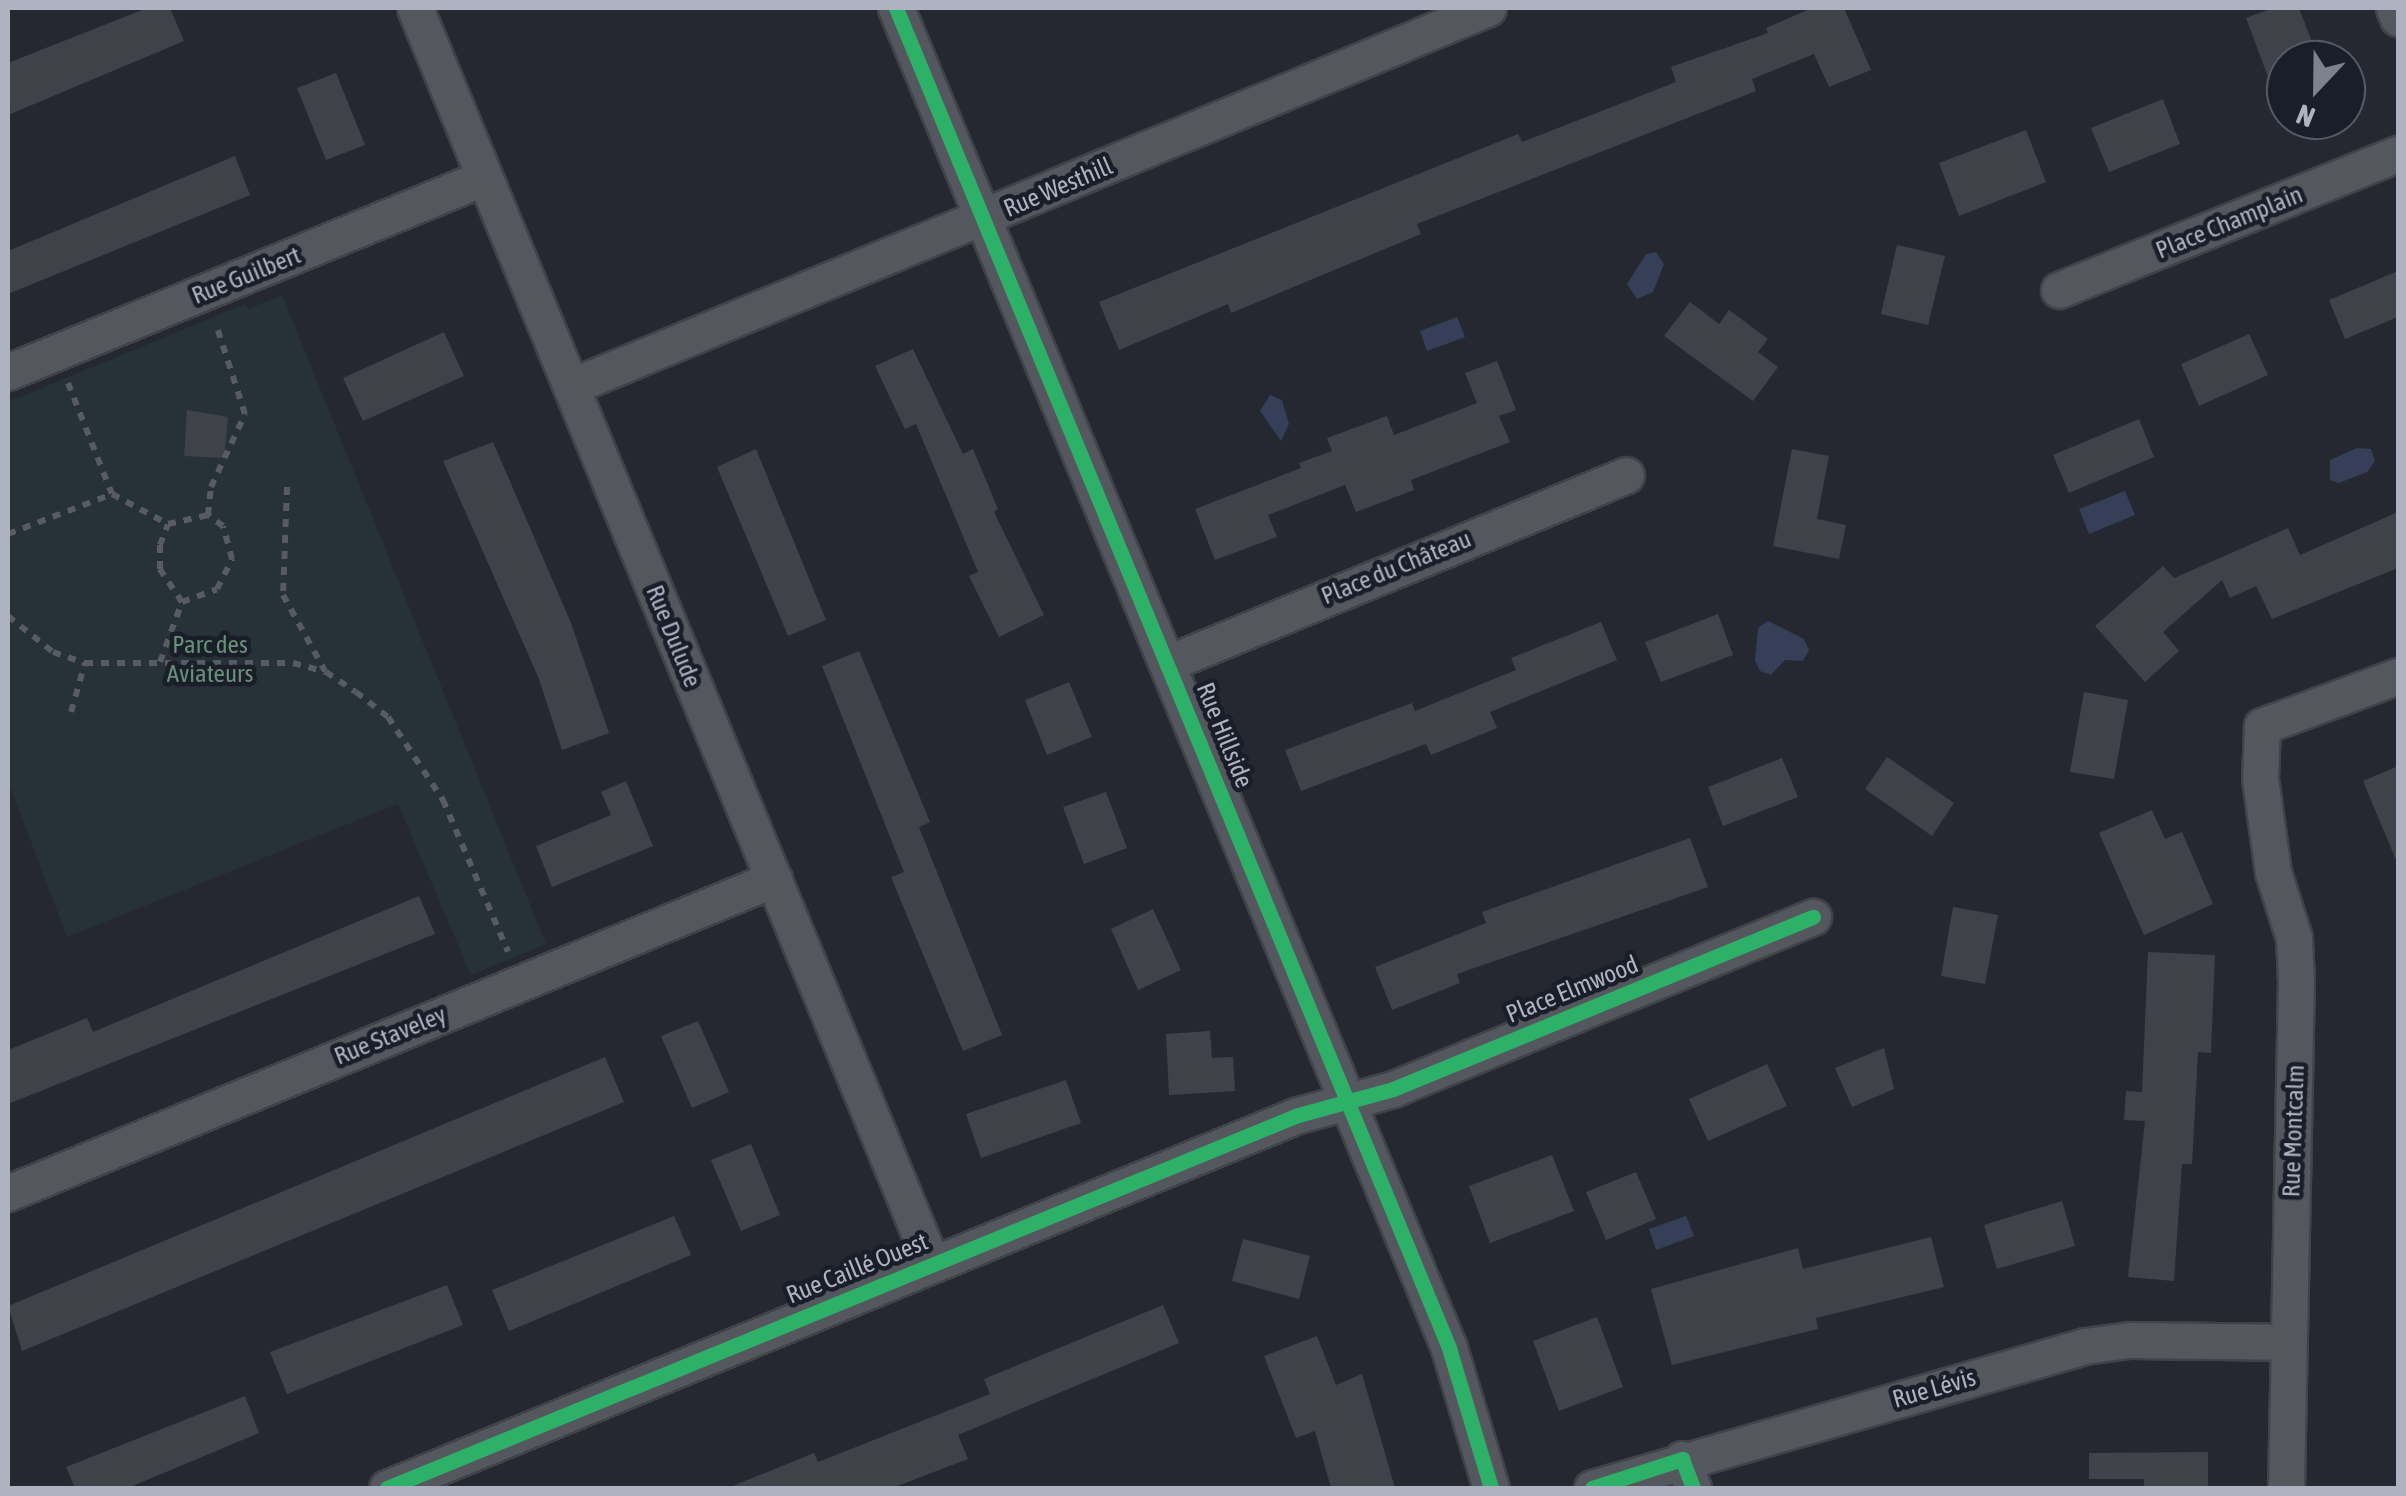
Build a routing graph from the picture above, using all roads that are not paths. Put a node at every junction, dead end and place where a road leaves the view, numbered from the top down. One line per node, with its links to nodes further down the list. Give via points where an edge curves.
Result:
1 (415, 8): 7 (street, Rue Dulude)
2 (896, 8): 8 (street, Rue Hillside)
3 (1488, 8): 8 (street, Rue Westhill)
4 (2394, 8): 5 (street)
5 (2398, 18)
6 (2398, 154): 9 (street, Place Champlain)
7 (484, 178): 10 (street, Rue Guilbert); 11 (street, Rue Dulude)
8 (984, 218): 11 (street, Rue Westhill); 13 (street, Rue Hillside)
9 (2059, 290)
10 (8, 372)
11 (572, 386): 15 (street, Rue Dulude)
12 (1626, 475): 13 (street, Place du Château)
13 (1168, 663): 17 (street, Rue Hillside)
14 (2398, 676): 20 (street, Rue Montcalm, via 2262,726 2260,778 2273,872 2294,938 2296,981)
15 (774, 879): 18 (street, Rue Staveley); 19 (street, Rue Dulude)
16 (1813, 917): 17 (street, Place Elmwood, via 1393,1089)
17 (1347, 1098): 19 (street, Rue Caillé Ouest); 23 (street, Rue Hillside, via 1449,1348)
18 (8, 1193)
19 (932, 1264): 22 (street, Rue Caillé Ouest)
20 (2284, 1342): 21 (street, Rue Lévis, via 2130,1340 2085,1346); 25 (street, Rue Montcalm)
21 (1688, 1474): 24 (street, Rue Lévis)
22 (387, 1488)
23 (1491, 1488)
24 (1592, 1488)
25 (2286, 1488)

